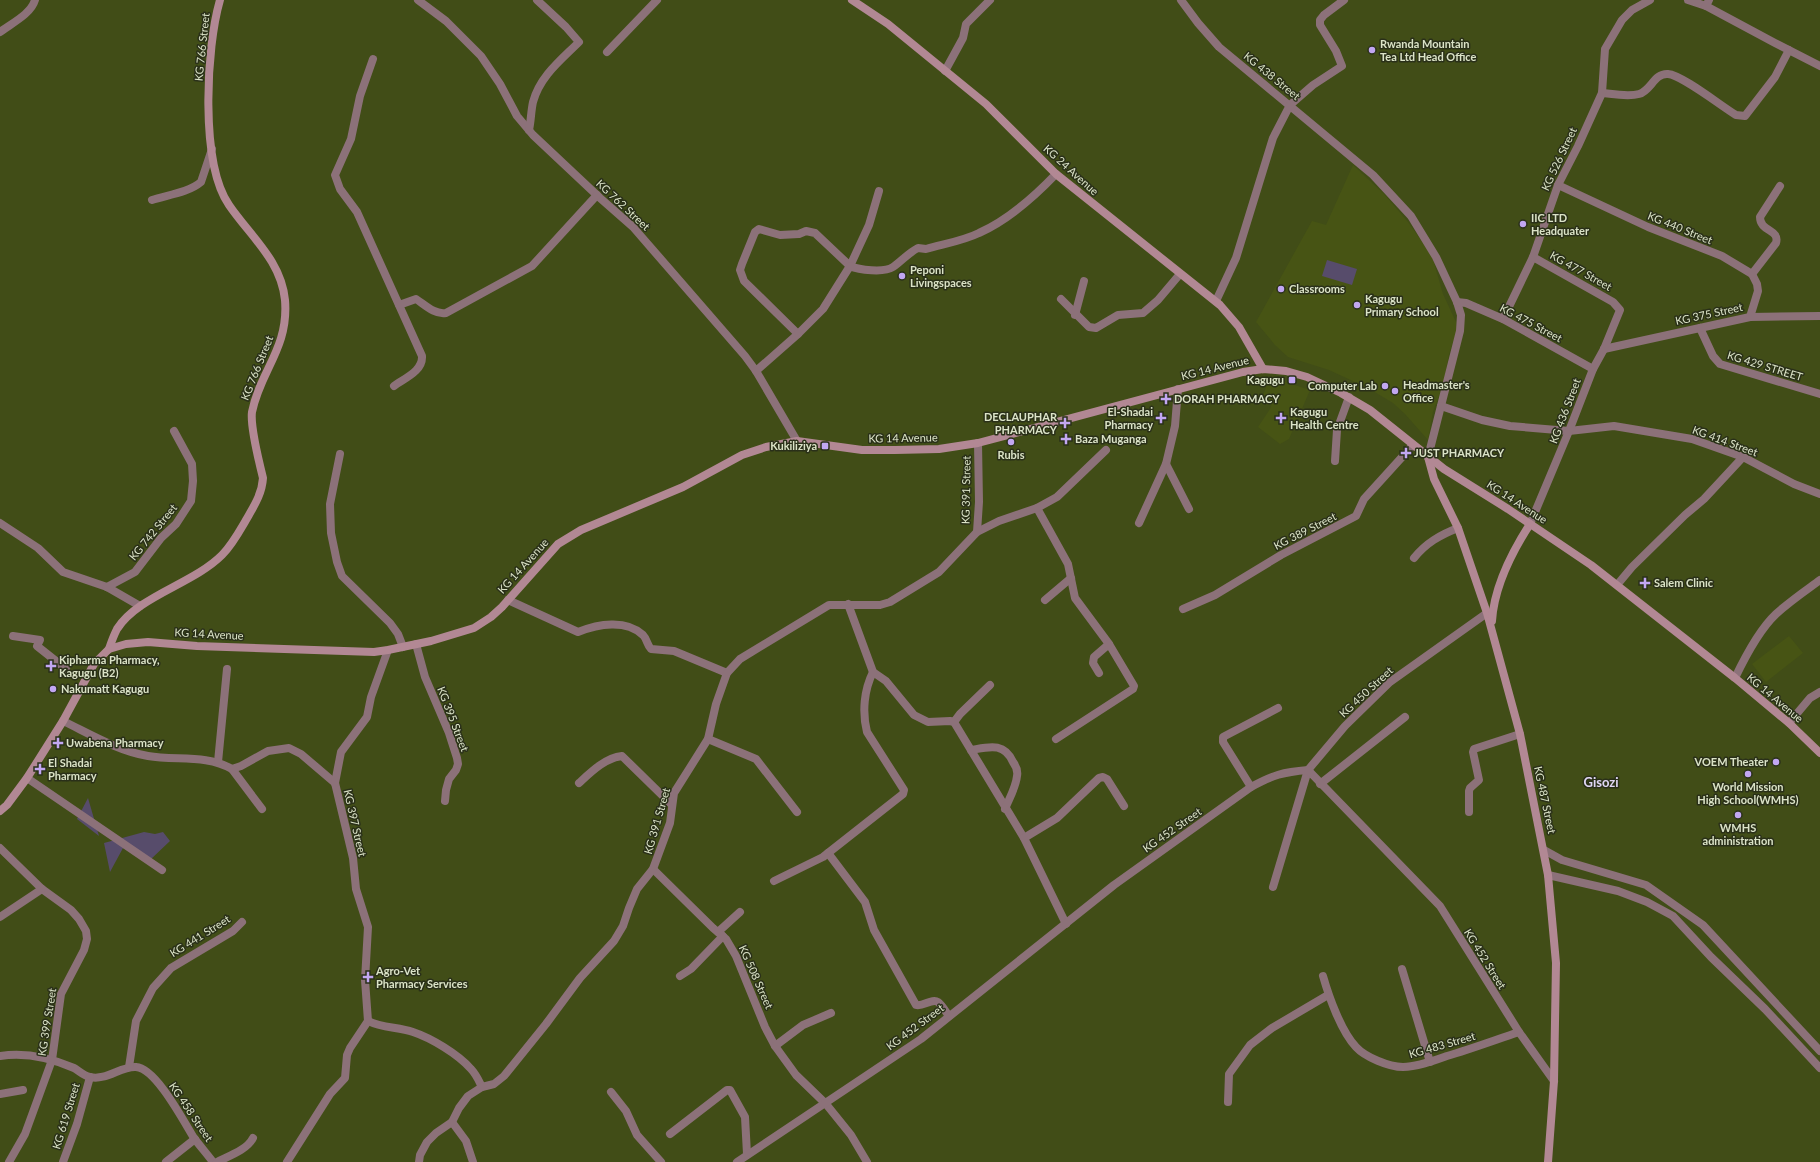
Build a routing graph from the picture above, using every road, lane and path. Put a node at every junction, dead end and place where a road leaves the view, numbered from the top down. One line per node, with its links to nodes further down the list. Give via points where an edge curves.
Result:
1 (35, 0): 13 (street, via 29,11)
2 (220, 0): 22 (main road, KG 766 Street, via 214,20 208,69)
3 (418, 0): 21 (street, KG 762 Street, via 446,21 481,56 517,116)
4 (537, 0): 21 (street, via 579,42 548,73 542,83 533,102)
5 (657, 0): 15 (street)
6 (852, 0): 18 (main road, KG 24 Avenue, via 888,24)
7 (990, 0): 18 (street, via 966,24 964,38)
8 (1181, 0): 20 (street, KG 438 Street, via 1219,47)
9 (1344, 0): 20 (street, via 1320,20 1320,25 1342,66)
10 (1650, 0): 19 (street, KG 526 Street, via 1632,10 1622,20 1605,49)
11 (1688, 0): 12 (street)
12 (1708, 3): 14 (street)
13 (0, 32)
14 (1789, 50): 17 (street); 19 (street, via 1775,77 1745,116 1736,115 1682,79 1668,74 1654,80 1650,87 1639,94)
15 (607, 52)
16 (373, 59): 37 (street, via 360,96 351,139 335,175 340,189 357,212)
17 (1820, 66)
18 (945, 71): 23 (main road, KG 24 Avenue, via 986,104)
19 (1602, 92): 24 (street, KG 526 Street)
20 (1290, 105): 35 (street, via 1273,138 1236,258); 36 (street, KG 438 Street, via 1356,161 1410,216 1436,257)
21 (529, 130): 27 (street, KG 762 Street)
22 (212, 149): 28 (street, via 201,182); 81 (main road, KG 766 Street, via 219,185 228,204 267,253 279,276 285,298 280,344 252,413 263,484 254,506 222,555 194,576)
23 (1056, 174): 30 (street, via 1014,212 981,232 926,249 918,248 892,268 869,270); 31 (main road, KG 24 Avenue)
24 (1558, 185): 29 (street, KG 526 Street); 32 (street, KG 440 Street, via 1648,227 1722,256)
25 (1780, 186): 32 (street, via 1760,217 1761,224 1774,233 1777,240)
26 (879, 191): 30 (street, via 868,225)
27 (596, 195): 37 (street, via 539,260 526,270 446,313 436,312 416,299); 48 (street, KG 762 Street, via 633,227)
28 (152, 200)
29 (1533, 257): 38 (street, KG 477 Street); 42 (street, KG 526 Street)
30 (850, 266): 44 (street, via 823,309); 44 (street, via 812,232 780,235 759,229 755,232 740,270 744,280)
31 (1180, 274): 35 (main road, KG 24 Avenue); 39 (street, via 1143,313 1118,315 1096,328 1089,327)
32 (1752, 274): 41 (street, via 1758,291)
33 (1084, 281): 39 (street)
34 (1061, 299): 39 (street)
35 (1216, 301): 46 (main road, KG 24 Avenue, via 1234,319)
36 (1457, 302): 42 (street, KG 475 Street, via 1466,303); 53 (street, KG 438 Street, via 1461,315 1460,332)
37 (399, 305): 49 (street, via 423,362 420,368)
38 (1618, 306): 45 (street, KG 436 Street, via 1620,310)
39 (1075, 315)
40 (1820, 316): 41 (street, KG 375 Street)
41 (1750, 317): 43 (street, KG 375 Street)
42 (1503, 319): 47 (street, KG 475 Street)
43 (1700, 328): 45 (street, KG 375 Street); 51 (street, KG 429 STREET, via 1713,356 1720,364)
44 (798, 334): 48 (street)
45 (1604, 349): 47 (street, KG 436 Street)
46 (1262, 369): 50 (main road, KG 14 Avenue); 52 (main road, KG 14 Avenue, via 1286,371 1307,377)
47 (1593, 369): 55 (street, KG 436 Street)
48 (756, 371): 56 (street, KG 762 Street)
49 (394, 386)
50 (1178, 389): 57 (main road, KG 14 Avenue); 64 (street, via 1175,426)
51 (1820, 394)
52 (1348, 397): 58 (main road, KG 14 Avenue, via 1370,410); 63 (street, via 1337,430)
53 (1441, 406): 55 (street, KG 414 Street, via 1482,420 1510,426); 61 (street, KG 438 Street)
54 (174, 431): 77 (street, KG 742 Street, via 192,464 191,501 176,524 161,538 135,572)
55 (1570, 431): 62 (street, KG 414 Street, via 1614,426 1692,439); 70 (street, KG 436 Street)
56 (797, 441): 57 (main road, KG 14 Avenue, via 862,450 939,448); 78 (main road, KG 14 Avenue, via 742,455 683,487 580,530 558,544)
57 (978, 442): 72 (street, KG 391 Street)
58 (1413, 445): 61 (main road, KG 14 Avenue); 82 (street, KG 389 Street, via 1364,499 1356,516 1281,555 1215,595)
59 (1106, 450): 66 (street, via 1056,497)
60 (340, 454): 88 (street, via 330,504 331,533 337,562 342,576 390,623)
61 (1428, 457): 70 (main road, KG 14 Avenue); 71 (main road, KG 487 Street, via 1434,479)
62 (1743, 457): 65 (street, KG 414 Street, via 1794,484); 76 (street)
63 (1335, 461)
64 (1166, 464): 67 (street); 69 (street)
65 (1820, 494)
66 (1036, 508): 72 (street); 74 (street, via 1068,564)
67 (1189, 510)
68 (0, 523): 77 (street, via 38,548 63,572)
69 (1138, 523)
70 (1530, 524): 76 (main road, KG 14 Avenue); 84 (main road, via 1514,550 1493,607)
71 (1458, 528): 73 (street, via 1438,536 1424,546); 83 (main road, KG 487 Street)
72 (977, 532): 80 (street, KG 391 Street, via 939,572 890,602 880,605)
73 (1414, 558)
74 (1071, 578): 79 (street); 87 (street, via 1075,598)
75 (1820, 580): 96 (street, via 1775,615 1753,643)
76 (1617, 585): 96 (main road, KG 14 Avenue)
77 (108, 587): 81 (street)
78 (508, 600): 86 (main road, KG 14 Avenue, via 491,617 474,628); 94 (street, via 578,632 591,627 623,624 633,627 645,636 651,649 674,652)
79 (1045, 600)
80 (848, 604): 93 (street); 94 (street, KG 391 Street, via 829,605 740,658)
81 (140, 606): 89 (main road, KG 766 Street, via 118,629)
82 (1184, 609)
83 (1487, 613): 84 (main road, KG 487 Street); 111 (street, KG 450 Street, via 1390,682 1346,726)
84 (1491, 628): 104 (main road, KG 487 Street)
85 (13, 636): 91 (street, via 40,640 37,646)
86 (416, 644): 88 (main road, KG 14 Avenue); 117 (street, KG 395 Street, via 425,676 457,758 456,770 446,790)
87 (1109, 644): 95 (street, via 1094,658 1093,664); 106 (street, via 1134,686 1133,689)
88 (403, 647): 90 (main road, KG 14 Avenue)
89 (109, 649): 90 (main road, KG 14 Avenue, via 148,642 358,652); 101 (main road, KG 14 Avenue, via 94,664)
90 (388, 650): 113 (street, via 371,697 367,717 341,752)
91 (66, 669)
92 (227, 669): 109 (street)
93 (873, 672): 102 (street, via 886,681 914,715 928,722); 128 (street, via 866,691 864,722 867,732 904,791)
94 (726, 673): 105 (street, KG 391 Street)
95 (1099, 673)
96 (1735, 678): 103 (main road, KG 14 Avenue)
97 (990, 685): 102 (street)
98 (1820, 692): 103 (street, via 1810,698)
99 (1278, 708): 116 (street, via 1223,737 1223,742)
100 (1405, 717): 115 (street)
101 (63, 721): 109 (street, via 111,744 148,756); 112 (main road, KG 14 Avenue)
102 (954, 722): 107 (street)
103 (1789, 723): 108 (main road, KG 14 Avenue)
104 (1520, 734): 124 (street, via 1474,749 1479,780 1469,791); 127 (main road, KG 487 Street)
105 (708, 739): 118 (street, KG 391 Street, via 674,793); 123 (street, via 756,759)
106 (1056, 739)
107 (970, 750): 121 (street); 121 (street, via 988,747 1004,749 1009,753 1017,769 1017,777)
108 (1820, 753)
109 (218, 762): 110 (street)
110 (232, 769): 113 (street, KG 397 Street, via 268,751 289,748 301,754); 120 (street)
111 (1308, 770): 115 (street, KG 452 Street); 116 (street, KG 452 Street, via 1271,776); 133 (street)
112 (27, 778): 122 (main road, KG 14 Avenue); 130 (street)
113 (335, 783): 146 (street, KG 397 Street, via 353,858 356,889 368,927 365,980)
114 (579, 783): 118 (street, via 598,767 622,756)
115 (1320, 784): 147 (street, KG 452 Street, via 1440,906)
116 (1251, 787): 138 (street, KG 452 Street, via 1114,885)
117 (445, 801)
118 (671, 804): 129 (street, KG 391 Street, via 670,823)
119 (1124, 806): 125 (street, via 1107,779 1099,778 1057,818)
120 (262, 809)
121 (1005, 809): 125 (street)
122 (0, 811)
123 (797, 812)
124 (1469, 812)
125 (1024, 838): 138 (street)
126 (0, 848): 134 (street, KG 399 Street)
127 (1544, 850): 131 (main road, KG 487 Street); 149 (street, via 1562,860 1646,885 1703,925)
128 (828, 853): 132 (street); 145 (street, via 866,902 874,930 916,1005 938,1002)
129 (653, 869): 139 (street, KG 508 Street); 157 (street, KG 391 Street, via 638,889 614,941 580,978 504,1076 494,1084)
130 (162, 870)
131 (1548, 875): 154 (street, via 1618,890 1673,916); 156 (main road, KG 487 Street, via 1556,963)
132 (774, 881)
133 (1273, 887)
134 (42, 889): 136 (street); 151 (street, KG 399 Street, via 71,910 86,931 87,939 84,950 60,994)
135 (740, 912): 139 (street)
136 (0, 917)
137 (242, 922): 153 (street, KG 441 Street, via 233,931 171,968 153,988 136,1021)
138 (1066, 924): 145 (street, KG 452 Street)
139 (720, 934): 141 (street, via 691,969); 148 (street, KG 508 Street, via 736,956)
140 (1402, 969): 152 (street)
141 (680, 976)
142 (1323, 976): 143 (street, KG 483 Street)
143 (1328, 995): 152 (street, KG 483 Street, via 1352,1041 1365,1054 1387,1064 1402,1067); 161 (street, via 1272,1028 1250,1045 1231,1068)
144 (831, 1013): 148 (street, via 803,1025)
145 (949, 1016): 162 (street, KG 452 Street, via 921,1039)
146 (368, 1021): 157 (street, via 430,1039 464,1062); 173 (street, via 347,1055 345,1078 330,1094)
147 (1519, 1032): 152 (street, KG 483 Street); 156 (street, KG 452 Street)
148 (775, 1046): 162 (street, KG 508 Street, via 796,1075)
149 (1820, 1052)
150 (0, 1056): 151 (street, via 27,1055)
151 (52, 1060): 155 (street); 168 (street, KG 399 Street, via 25,1134)
152 (1430, 1062)
153 (129, 1067): 155 (street, via 110,1075); 166 (street, KG 458 Street, via 147,1070 176,1106)
154 (1820, 1068)
155 (90, 1077): 169 (street, KG 619 Street)
156 (1554, 1081): 179 (main road, KG 487 Street)
157 (482, 1087): 163 (street, KG 391 Street, via 468,1096)
158 (23, 1090): 160 (street)
159 (611, 1092): 176 (street, via 626,1111 637,1135)
160 (0, 1094)
161 (1228, 1102)
162 (826, 1104): 167 (street, KG 452 Street); 178 (street, KG 508 Street, via 851,1135)
163 (452, 1122): 174 (street, KG 391 Street, via 427,1142); 175 (street, via 466,1141)
164 (670, 1134): 167 (street, via 730,1090 745,1117)
165 (253, 1138): 172 (street, via 243,1148)
166 (195, 1139): 170 (street); 171 (street, KG 458 Street)
167 (747, 1154): 177 (street, KG 452 Street)
168 (9, 1162)
169 (63, 1162)
170 (166, 1162)
171 (213, 1162)
172 (217, 1162)
173 (286, 1162)
174 (419, 1162)
175 (473, 1162)
176 (661, 1162)
177 (738, 1162)
178 (867, 1162)
179 (1548, 1162)

